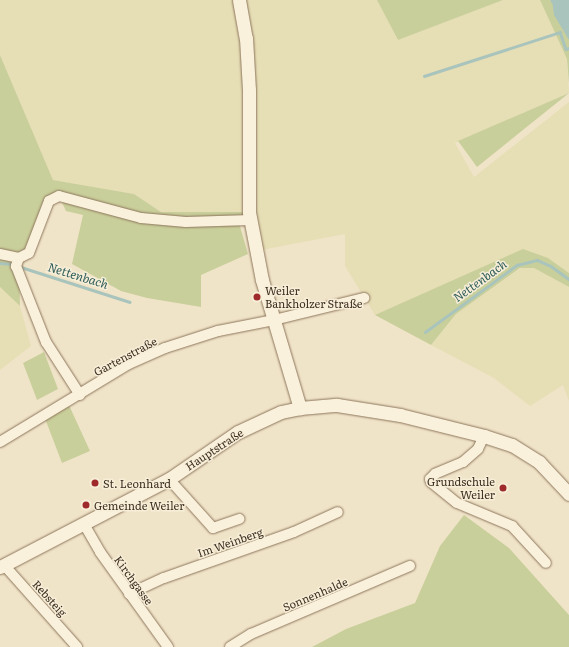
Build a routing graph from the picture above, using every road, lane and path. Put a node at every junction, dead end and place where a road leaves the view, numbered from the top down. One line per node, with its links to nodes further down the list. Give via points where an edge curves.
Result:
1 (239, 0): 2 (street, via 246,38 249,90)
2 (251, 220): 4 (street, via 186,222 141,218 59,196 49,201 29,253); 6 (street, via 256,251)
3 (0, 254): 4 (street)
4 (19, 258): 7 (street, via 16,266 46,342)
5 (364, 298): 6 (street, Gartenstraße)
6 (274, 320): 7 (street, Gartenstraße, via 218,331 165,348 129,364); 8 (street)
7 (80, 395): 10 (street, Gartenstraße)
8 (300, 408): 9 (street, Hauptstraße, via 337,405 400,415); 11 (street, Hauptstraße, via 281,412 238,432)
9 (484, 436): 12 (street, Hauptstraße, via 512,445 539,462); 16 (street, via 478,449 463,462 436,474 430,479 431,482 457,502 512,526)
10 (0, 442)
11 (169, 479): 14 (street, via 213,528); 15 (street, Hauptstraße)
12 (569, 494)
13 (338, 512): 19 (street, Im Weinberg, via 294,532 164,578)
14 (239, 519)
15 (84, 524): 17 (street, Hauptstraße); 19 (street, Kirchgasse)
16 (546, 563)
17 (2, 566): 20 (street, Rebsteig)
18 (410, 566): 22 (street, Sonnenhalde, via 251,634)
19 (129, 594): 21 (street, Kirchgasse)
20 (77, 647)
21 (168, 647)
22 (230, 647)

